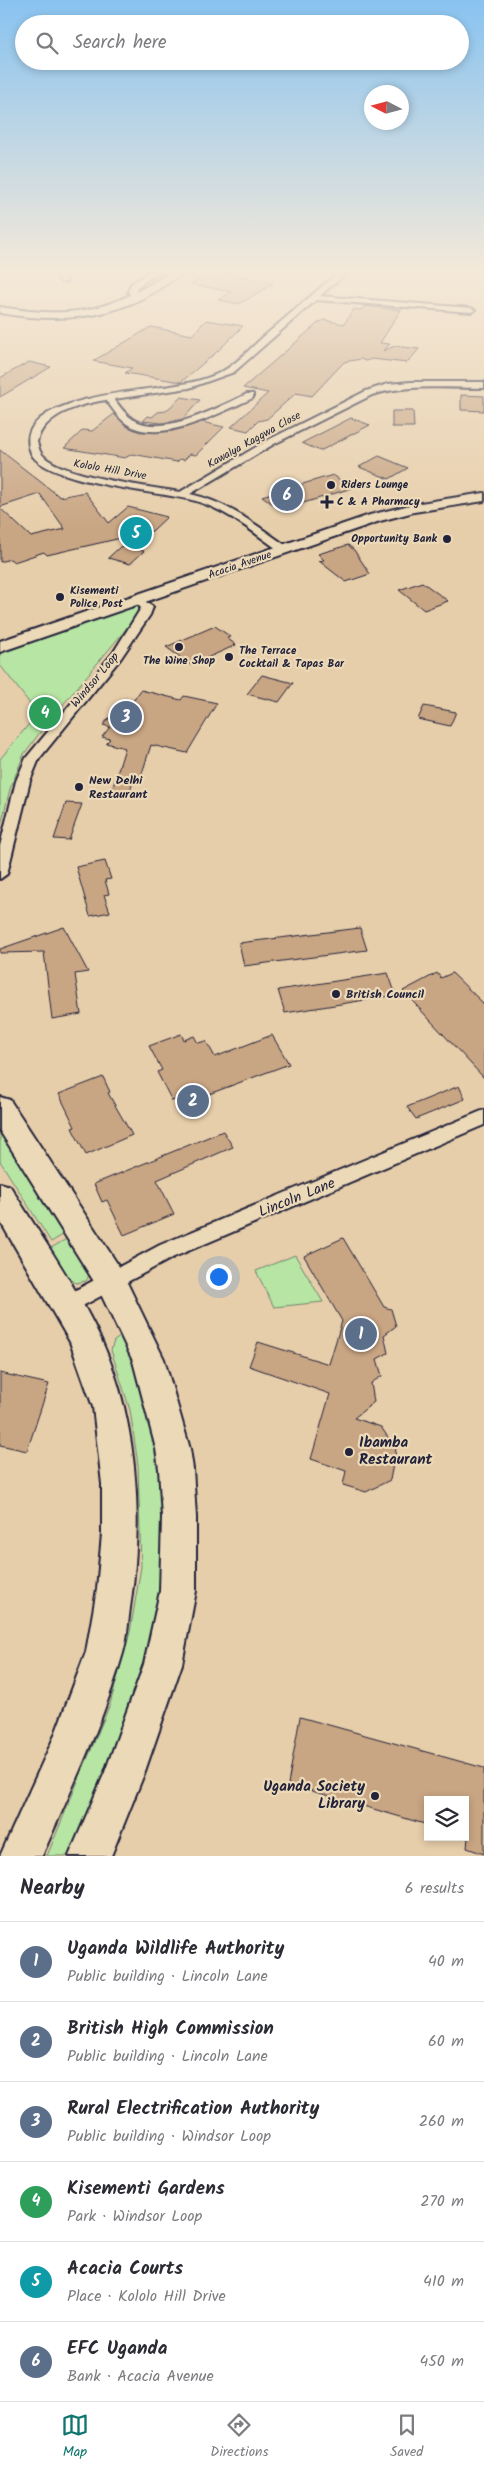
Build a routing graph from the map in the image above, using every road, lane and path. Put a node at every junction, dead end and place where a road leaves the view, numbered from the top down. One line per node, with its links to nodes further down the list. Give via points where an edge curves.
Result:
1 (246, 358): 4 (street, Kololo Hill Drive, via 218,378 199,384)
2 (484, 385): 6 (street, Kawalya Kaggwa Close, via 411,385 368,393 271,442)
3 (250, 396): 4 (street, via 179,426 156,428 132,424)
4 (108, 397): 6 (street, Kololo Hill Drive, via 59,412 38,426 32,446 38,458 49,466 76,476)
5 (484, 490): 8 (main road, Acacia Avenue, via 428,496 364,511)
6 (183, 494): 8 (street, Kololo Hill Drive, via 224,508)
7 (484, 497): 8 (main road, Acacia Avenue, via 414,508)
8 (279, 546): 9 (main road, Acacia Avenue); 10 (main road, Acacia Avenue)
9 (139, 600): 11 (main road, Acacia Avenue); 12 (street, Windsor Loop, via 147,607 144,615 117,655 33,758 23,781)
10 (0, 634)
11 (0, 647)
12 (0, 874)
13 (0, 1108): 16 (main road)
14 (484, 1117): 16 (street, Lincoln Lane, via 424,1147 214,1231)
15 (0, 1196): 17 (main road)
16 (109, 1278): 17 (street, Lincoln Lane); 19 (main road, via 148,1359 173,1449 179,1517 178,1591 163,1664 124,1774)
17 (66, 1305): 18 (main road, via 83,1335 109,1407 120,1484 120,1534 105,1652 72,1744)
18 (20, 1856)
19 (90, 1856)

